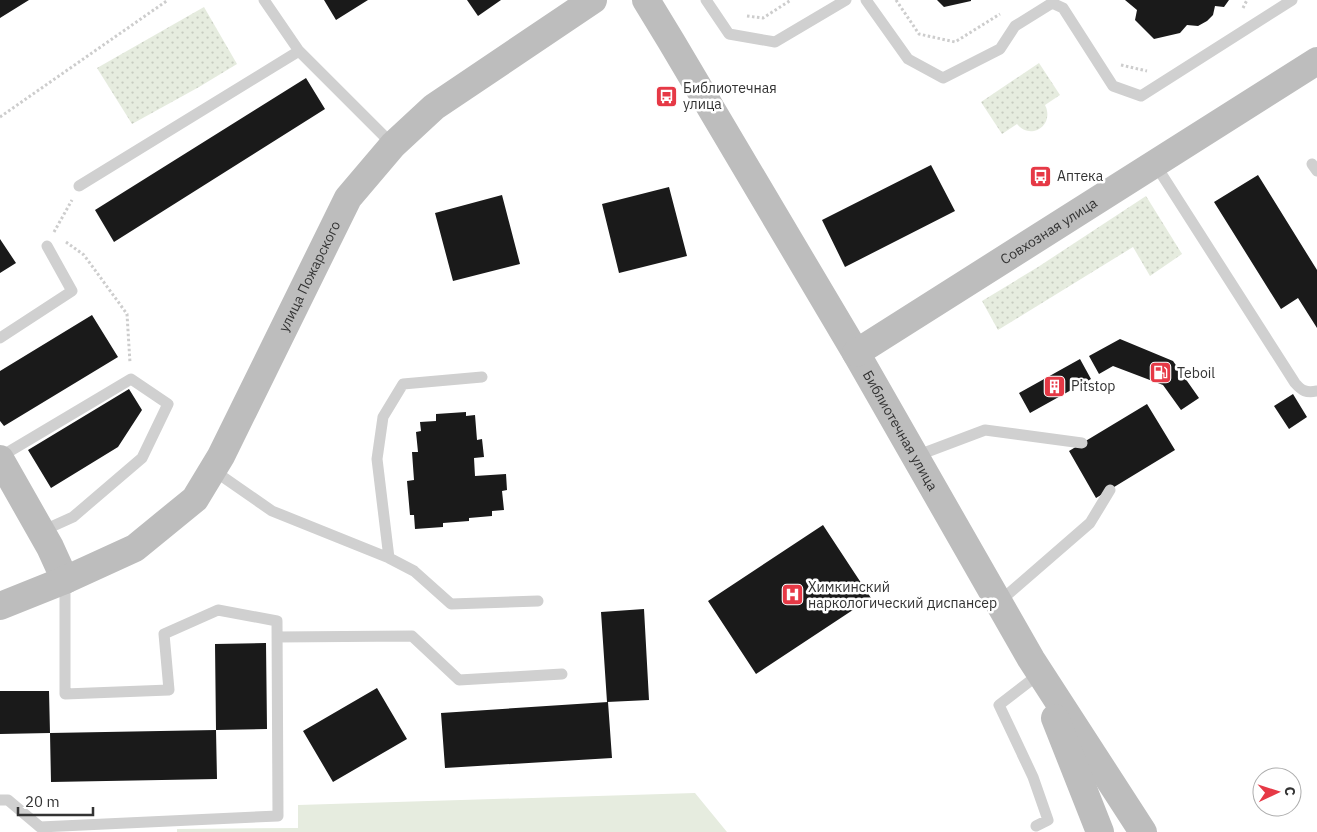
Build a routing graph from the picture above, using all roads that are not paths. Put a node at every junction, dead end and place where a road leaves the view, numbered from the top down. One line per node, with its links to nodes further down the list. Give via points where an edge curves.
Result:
1 (264, 0): 8 (lane)
2 (593, 0): 10 (street, улица Пожарского, via 434,107)
3 (646, 0): 15 (street, Библиотечная улица)
4 (706, 0): 5 (lane, via 729,34 775,42)
5 (846, 0)
6 (866, 0): 7 (lane, via 908,59 943,78 1000,49 1016,26 1052,3 1063,8 1113,86 1141,96)
7 (1292, 0)
8 (298, 51): 10 (lane); 12 (lane)
9 (1317, 61): 11 (street, Совхозная улица)
10 (393, 145): 21 (street, улица Пожарского, via 348,198)
11 (1155, 164): 15 (street, Совхозная улица); 17 (lane, via 1294,383 1307,393)
12 (79, 186)
13 (47, 246): 14 (lane, via 72,291)
14 (0, 338)
15 (856, 353): 19 (street, Библиотечная улица)
16 (482, 377): 24 (lane, via 404,384 383,418 377,459)
17 (1317, 391)
18 (1082, 443): 19 (lane, via 985,430)
19 (916, 456): 27 (street, Библиотечная улица)
20 (0, 458): 23 (street); 23 (lane, via 131,379 168,404 142,458 73,517)
21 (213, 470): 24 (lane, via 272,511); 25 (street, улица Пожарского, via 195,499 134,548)
22 (1110, 490): 27 (lane, via 1090,523)
23 (42, 532): 25 (street)
24 (388, 558): 26 (lane, via 414,572 451,604)
25 (65, 580): 28 (street, улица Пожарского); 29 (lane, via 65,694 169,690 164,634 218,610 277,621)
26 (538, 601)
27 (999, 602): 30 (street, Библиотечная улица)
28 (0, 606)
29 (277, 637): 31 (lane, via 412,636 459,680); 32 (lane, via 278,816 40,827 8,800)
30 (1035, 667): 33 (lane, via 999,705 1048,820); 34 (street); 35 (street, Библиотечная улица)
31 (562, 674)
32 (0, 800)
33 (1036, 826)
34 (1100, 832)
35 (1143, 832)

